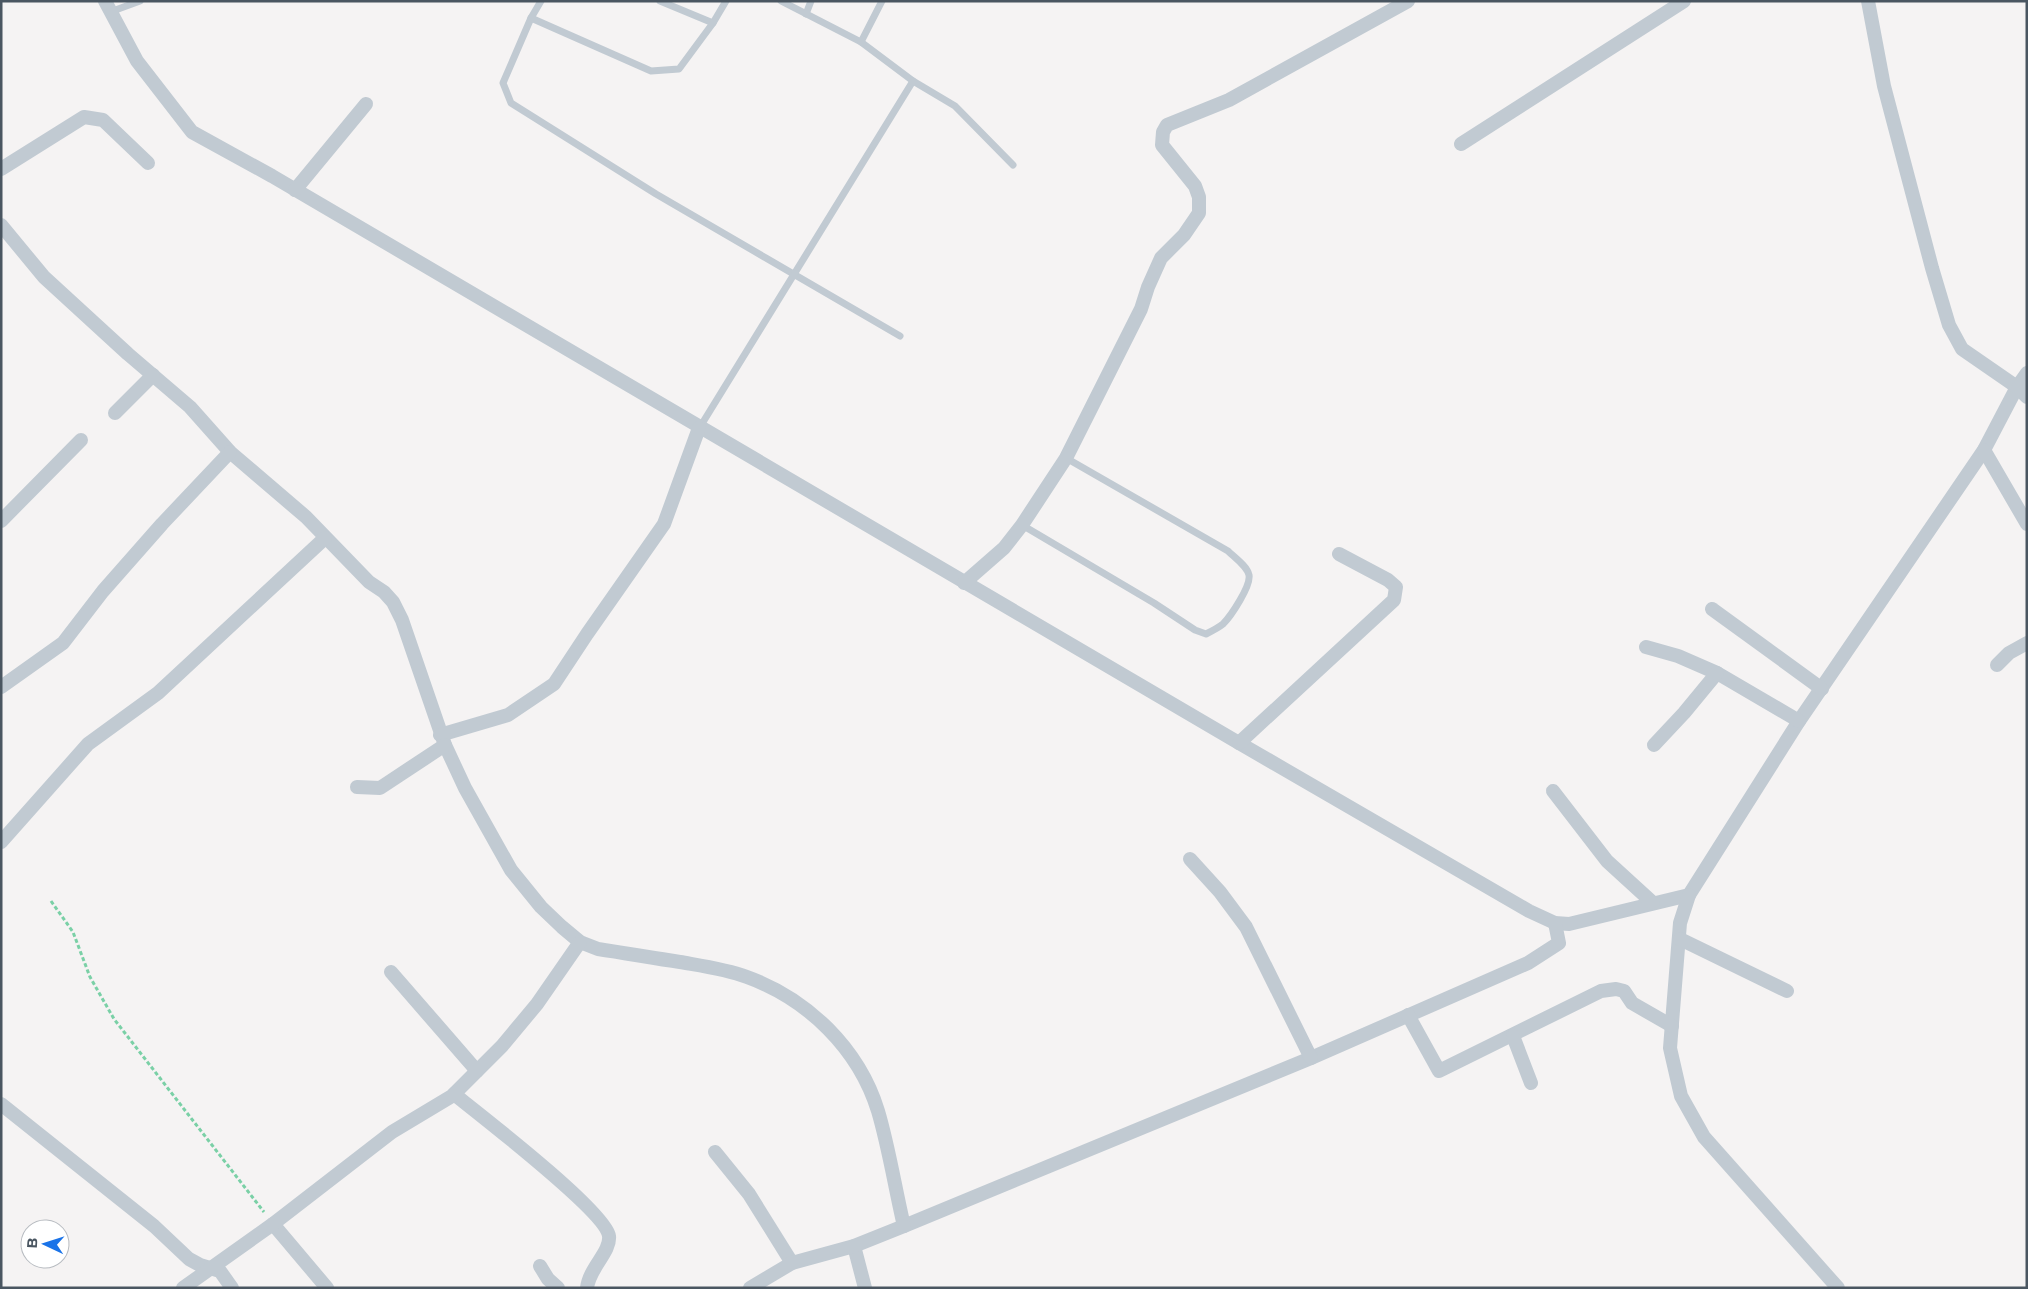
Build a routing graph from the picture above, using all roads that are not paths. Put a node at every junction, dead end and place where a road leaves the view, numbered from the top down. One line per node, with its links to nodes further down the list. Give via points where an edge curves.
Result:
1 (140, 1): 11 (lane)
2 (541, 1): 13 (lane)
3 (660, 1): 14 (lane)
4 (726, 1): 14 (lane)
5 (781, 1): 12 (lane)
6 (811, 1): 12 (lane)
7 (882, 1): 15 (lane)
8 (1408, 1): 36 (street, via 1229,100 1167,125 1162,145 1195,186 1199,214 1161,258 1141,309)
9 (1684, 1): 20 (street)
10 (1868, 1): 30 (street, via 1884,86 1949,325 1962,349)
11 (107, 7): 24 (street, via 137,61 192,132)
12 (806, 14): 15 (lane)
13 (531, 18): 14 (lane, via 652,71 679,69); 19 (lane, via 503,83 511,103)
14 (713, 23)
15 (861, 42): 16 (lane)
16 (913, 81): 22 (lane, via 955,106); 26 (lane)
17 (519, 101): 19 (lane)
18 (366, 104): 24 (street)
19 (523, 110): 26 (lane, via 656,194)
20 (1461, 144)
21 (148, 163): 23 (street, via 103,120 84,117)
22 (1013, 165)
23 (1, 169)
24 (295, 190): 32 (street)
25 (1, 225): 29 (street, via 44,277)
26 (793, 274): 27 (lane); 32 (lane)
27 (900, 336)
28 (2027, 373): 30 (street)
29 (153, 375): 31 (street); 35 (street, via 190,407)
30 (2022, 392): 34 (street)
31 (115, 413)
32 (699, 428): 42 (street); 51 (street, via 664,524 554,684 508,715)
33 (82, 440): 37 (street)
34 (1984, 450): 38 (street); 49 (street)
35 (230, 452): 40 (street); 48 (street, via 103,591 63,643)
36 (1066, 458): 39 (street); 39 (lane, via 1228,551 1249,574 1242,596 1224,622 1206,634)
37 (1, 521)
38 (2027, 524)
39 (1022, 525): 42 (street, via 1004,548)
40 (326, 538): 51 (street, via 393,602 405,627); 56 (street, via 158,693 88,744)
41 (1339, 554): 52 (street, via 1388,580 1396,588 1394,600)
42 (964, 583): 52 (street)
43 (1712, 609): 49 (street)
44 (2027, 643): 46 (street)
45 (1646, 647): 47 (street)
46 (1997, 664)
47 (1718, 673): 50 (street); 53 (street)
48 (1, 687)
49 (1822, 689): 50 (street)
50 (1799, 721): 58 (street)
51 (443, 740): 54 (street, via 380,788); 62 (street, via 464,788 511,870 541,907)
52 (1239, 743): 60 (street)
53 (1654, 745)
54 (358, 787)
55 (1553, 792): 59 (street, via 1607,862)
56 (1, 842)
57 (1190, 859): 68 (street, via 1246,927)
58 (1689, 895): 59 (street); 61 (street, via 1680,923)
59 (1653, 903): 60 (street, via 1569,924)
60 (1555, 923): 65 (street, via 1559,943 1547,952)
61 (1680, 939): 64 (street); 66 (street)
62 (580, 942): 69 (street, via 537,1004); 75 (street, via 598,949 721,969 769,986 803,1006 850,1053 864,1077 878,1111)
63 (391, 972): 69 (street)
64 (1787, 991)
65 (1408, 1015): 67 (street, via 1440,1071); 68 (street)
66 (1672, 1026): 67 (street, via 1632,1003 1624,992 1616,989 1601,991); 87 (street, via 1670,1048 1681,1096 1704,1137)
67 (1513, 1036): 70 (street)
68 (1311, 1058): 75 (street)
69 (477, 1071): 71 (street)
70 (1531, 1083)
71 (454, 1094): 74 (street, via 392,1132); 84 (street, via 559,1180 606,1227 608,1244 590,1274)
72 (1, 1104): 79 (street, via 154,1226 189,1259)
73 (715, 1152): 77 (street, via 749,1194)
74 (273, 1224): 79 (street); 82 (street)
75 (904, 1226): 76 (street)
76 (854, 1246): 77 (street); 86 (street)
77 (792, 1264): 85 (street)
78 (540, 1266): 83 (street)
79 (211, 1268): 80 (street); 81 (street, via 220,1271)
80 (182, 1288)
81 (232, 1288)
82 (326, 1288)
83 (558, 1288)
84 (587, 1288)
85 (750, 1288)
86 (865, 1288)
87 (1838, 1288)

